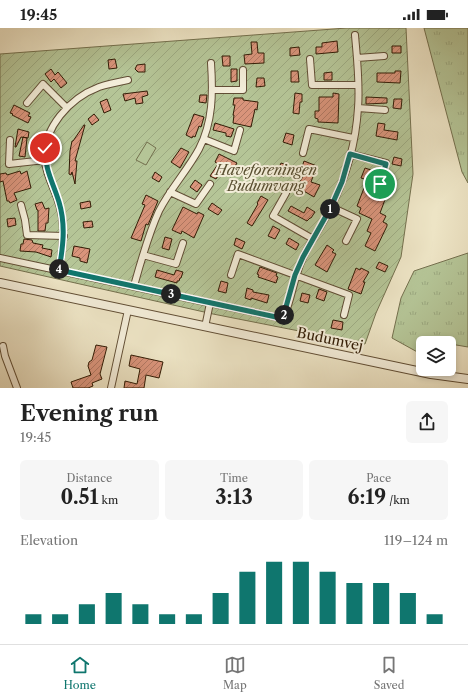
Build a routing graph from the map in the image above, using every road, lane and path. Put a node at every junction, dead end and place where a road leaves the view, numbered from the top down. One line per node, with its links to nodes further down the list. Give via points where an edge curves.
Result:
1 (355, 35): 3 (street)
2 (384, 56): 3 (street)
3 (356, 58): 8 (street)
4 (310, 59): 8 (street, via 312,85)
5 (212, 63): 9 (street)
6 (243, 70): 9 (street, via 243,90)
7 (128, 80): 11 (street, via 98,87)
8 (358, 85): 12 (street)
9 (213, 90): 16 (street, via 212,108)
10 (27, 103): 11 (street, via 43,84)
11 (67, 108): 20 (street, via 50,133 45,148)
12 (358, 108): 13 (street); 15 (street)
13 (385, 110)
14 (240, 130): 16 (street, via 234,151)
15 (354, 138): 18 (street, via 309,129); 19 (street)
16 (204, 139): 23 (street)
17 (10, 140): 20 (street, via 9,164)
18 (303, 153)
19 (350, 154): 22 (street, via 386,164); 26 (street)
20 (45, 160): 27 (street, via 63,218)
21 (210, 184): 23 (street, via 196,204)
22 (380, 184)
23 (170, 192): 31 (street, via 156,218)
24 (286, 193): 28 (street, via 273,216)
25 (21, 205): 27 (street, via 27,235)
26 (331, 207): 28 (street); 29 (street, via 357,219)
27 (64, 236): 33 (street)
28 (313, 239): 34 (street)
29 (346, 241)
30 (183, 243): 31 (street, via 176,264)
31 (143, 255): 37 (street)
32 (0, 258): 33 (street)
33 (59, 270): 37 (street)
34 (295, 275): 35 (street, via 238,254); 38 (street, via 286,310 281,317); 40 (street, via 349,295)
35 (231, 276)
36 (0, 282): 39 (street, Budumvej)
37 (134, 286): 38 (street)
38 (210, 303): 41 (street)
39 (128, 310): 41 (street, Budumvej); 47 (street)
40 (344, 315)
41 (205, 327): 43 (street, Budumvej)
42 (3, 346): 46 (street)
43 (416, 369)
44 (450, 376): 45 (street, Budumvej)
45 (468, 380)
46 (17, 388)
47 (110, 388)

